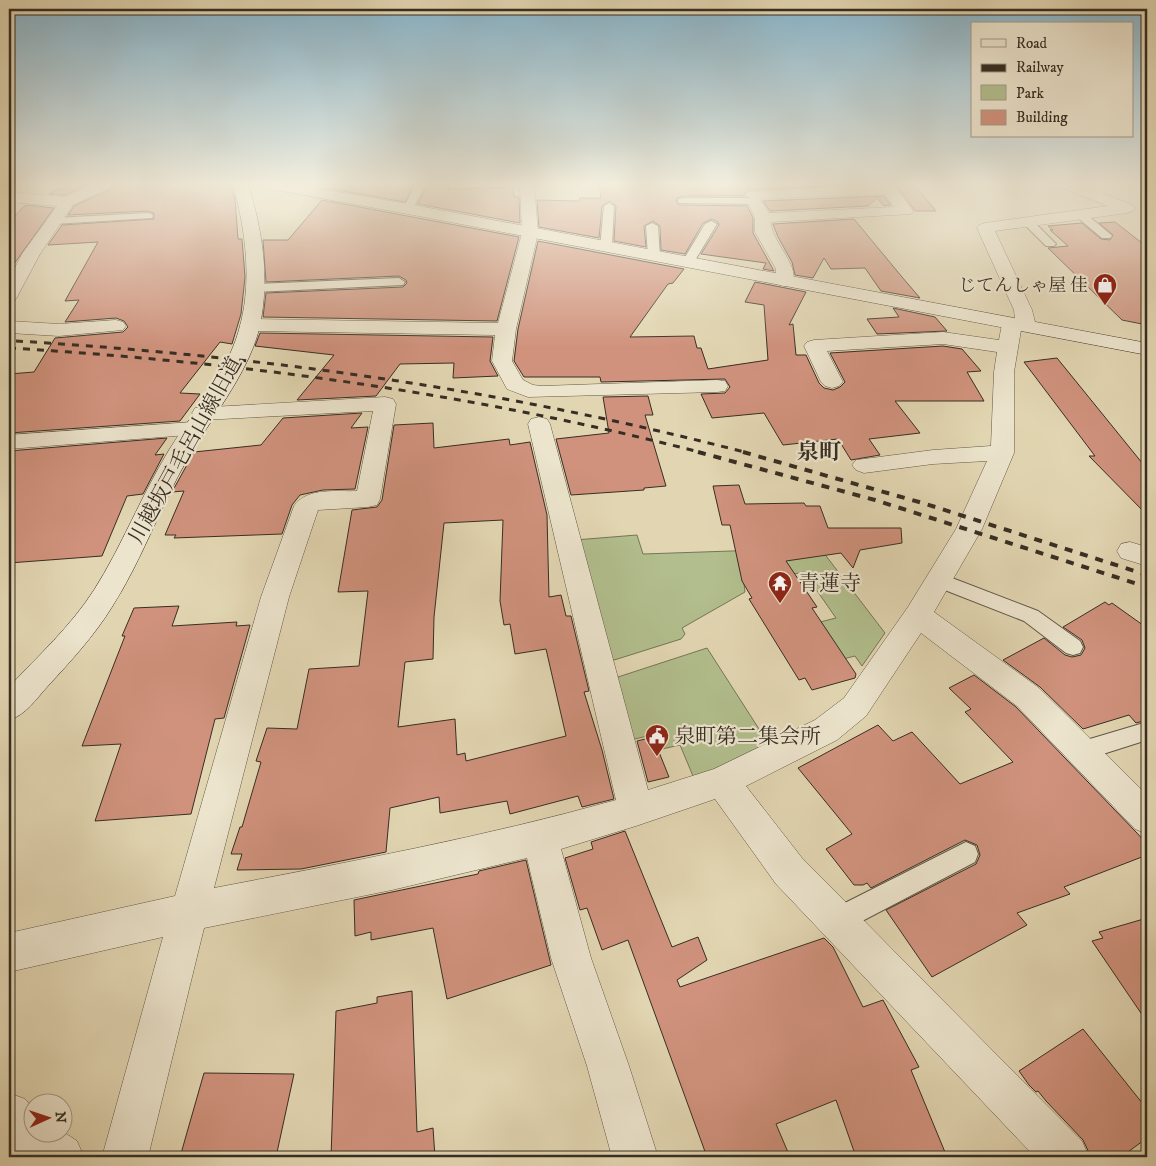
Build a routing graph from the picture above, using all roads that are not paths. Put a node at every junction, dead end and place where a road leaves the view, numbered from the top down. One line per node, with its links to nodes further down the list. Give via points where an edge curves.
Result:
1 (42, 238): 13 (street)
2 (252, 238): 19 (street, 川越坂戸毛呂山線旧道)
3 (529, 238): 25 (street)
4 (559, 238): 12 (street)
5 (607, 238): 12 (lane)
6 (653, 238): 15 (lane)
7 (702, 238): 16 (lane)
8 (767, 238): 17 (street, via 785,269)
9 (990, 238): 22 (street, via 1022,310)
10 (1044, 238): 11 (lane)
11 (1050, 244)
12 (606, 247): 15 (street)
13 (31, 254): 14 (street); 20 (street)
14 (9, 255)
15 (654, 256): 16 (street)
16 (688, 262): 17 (street)
17 (785, 281): 22 (street)
18 (399, 282): 19 (lane)
19 (255, 288): 21 (street, 川越坂戸毛呂山線旧道)
20 (9, 295)
21 (250, 325): 25 (street); 30 (street, 川越坂戸毛呂山線旧道, via 238,358)
22 (1019, 325): 26 (street); 27 (street)
23 (116, 326): 24 (street, via 59,330)
24 (9, 327)
25 (506, 329): 29 (street, via 502,361 515,384 528,391)
26 (1007, 347): 28 (street, via 943,338 814,346); 33 (street)
27 (1146, 349)
28 (832, 382)
29 (717, 386)
30 (198, 421): 32 (street); 38 (street, 川越坂戸毛呂山線旧道, via 156,494 102,600 62,650); 46 (street, via 385,404 368,499 314,501 307,506 275,597)
31 (539, 424): 42 (street)
32 (9, 442)
33 (1002, 453): 34 (street, via 933,456); 35 (street, via 969,529)
34 (864, 465)
35 (939, 580): 36 (street); 37 (lane, via 1031,616)
36 (918, 615): 40 (street, via 1028,697); 41 (street, via 855,707 826,730)
37 (1073, 647)
38 (9, 707)
39 (1147, 731): 40 (lane)
40 (1081, 751): 43 (street)
41 (722, 781): 42 (street); 47 (street, via 789,871)
42 (636, 810): 44 (street)
43 (1147, 818)
44 (540, 838): 46 (street, via 392,872); 52 (street, via 571,958)
45 (966, 854): 47 (lane)
46 (189, 912): 48 (street); 51 (street)
47 (836, 921): 53 (street)
48 (9, 952)
49 (9, 1115): 50 (street)
50 (61, 1157)
51 (125, 1157)
52 (635, 1157)
53 (1066, 1157)

